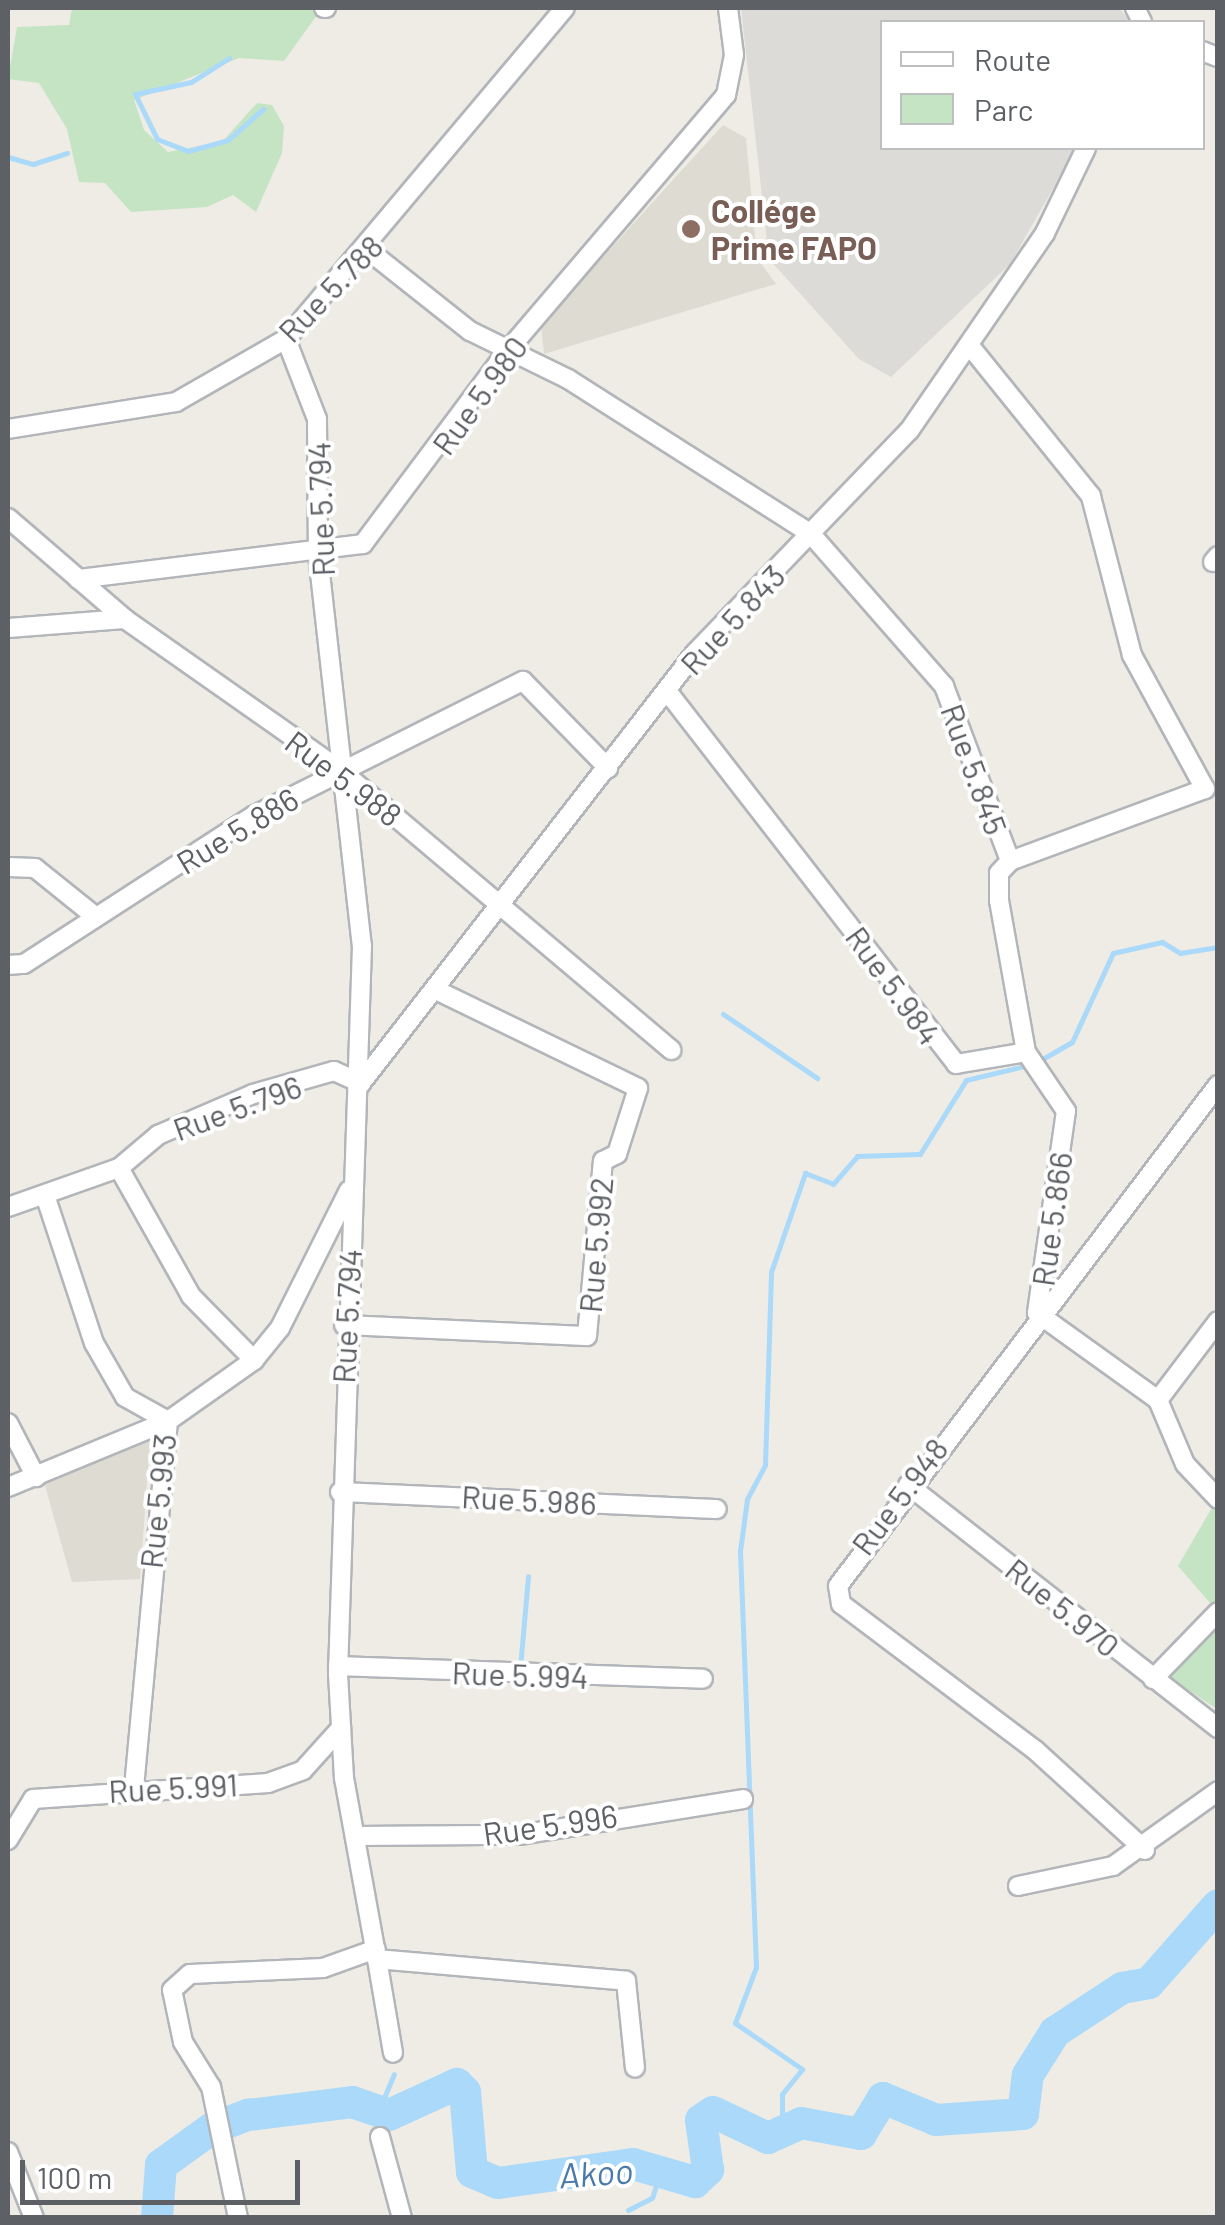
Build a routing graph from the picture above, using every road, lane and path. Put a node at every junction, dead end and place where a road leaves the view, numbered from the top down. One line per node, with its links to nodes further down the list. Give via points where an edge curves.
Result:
1 (565, 8): 4 (street, Rue 5.788)
2 (728, 8): 7 (street, Rue 5.980, via 734,56 726,95)
3 (1085, 150): 6 (street, Rue 5.843, via 1044,232)
4 (369, 251): 5 (street, Rue 5.788); 7 (street, Rue 5.845, via 470,332)
5 (286, 339): 8 (street, Rue 5.788, via 176,402); 11 (street, Rue 5.794, via 317,419)
6 (970, 346): 10 (street, Rue 5.843, via 909,431); 18 (street, Rue 5.845, via 1091,496 1132,655 1205,790)
7 (509, 349): 10 (street, Rue 5.845); 11 (street, Rue 5.980, via 380,528 351,551)
8 (8, 429)
9 (8, 518): 12 (street, Rue 5.988)
10 (812, 534): 15 (street, Rue 5.843); 18 (street, Rue 5.845, via 944,686)
11 (318, 555): 12 (street, Rue 5.980); 17 (street, Rue 5.794)
12 (78, 579): 13 (street, Rue 5.988)
13 (124, 620): 14 (street); 17 (street, Rue 5.988)
14 (8, 628)
15 (667, 690): 16 (street, Rue 5.843); 25 (street, Rue 5.984, via 945,1056 968,1066)
16 (608, 768): 17 (street, Rue 5.886, via 529,680); 20 (street, Rue 5.843)
17 (340, 770): 20 (street, Rue 5.988); 21 (street, Rue 5.886); 26 (street, Rue 5.794, via 359,882)
18 (1010, 861): 25 (street, via 999,873 999,901)
19 (8, 868): 21 (street, via 35,868)
20 (508, 906): 23 (street, Rue 5.843); 24 (street, Rue 5.988)
21 (96, 917): 22 (street, Rue 5.886, via 24,964)
22 (8, 965)
23 (436, 990): 26 (street, Rue 5.843); 35 (street, Rue 5.992, via 638,1088 616,1154 603,1161 587,1336)
24 (672, 1050)
25 (1026, 1052): 33 (street, Rue 5.866, via 1066,1111)
26 (362, 1083): 29 (street, Rue 5.796, via 334,1071 253,1094 158,1134); 30 (street, Rue 5.794)
27 (1218, 1086): 28 (street, Rue 5.948)
28 (1210, 1110): 33 (street, Rue 5.948)
29 (119, 1168): 31 (street, Rue 5.796); 36 (street, via 191,1296)
30 (353, 1181): 35 (street, Rue 5.794); 36 (street, via 288,1313)
31 (44, 1194): 32 (street, Rue 5.796); 38 (street, Rue 5.993, via 94,1342 124,1397)
32 (8, 1207)
33 (1037, 1313): 37 (street, Rue 5.866); 41 (street, Rue 5.948)
34 (1218, 1322): 37 (street)
35 (344, 1325): 43 (street, Rue 5.794)
36 (254, 1360): 38 (street)
37 (1158, 1400): 44 (street, via 1185,1464)
38 (168, 1421): 40 (street); 52 (street, Rue 5.993)
39 (8, 1422): 40 (street)
40 (36, 1477): 42 (street)
41 (908, 1485): 49 (street, Rue 5.970); 57 (street, Rue 5.948, via 845,1566 841,1604 1035,1750)
42 (8, 1487)
43 (340, 1492): 45 (street, Rue 5.986); 47 (street, Rue 5.794)
44 (1218, 1499)
45 (718, 1509)
46 (1218, 1612): 49 (street)
47 (338, 1666): 48 (street, Rue 5.994); 50 (street, Rue 5.794)
48 (702, 1678)
49 (1152, 1679): 51 (street, Rue 5.970)
50 (341, 1728): 52 (street, Rue 5.991, via 304,1770 268,1783); 55 (street, Rue 5.794)
51 (1218, 1728)
52 (134, 1788): 56 (street, Rue 5.991, via 33,1799)
53 (1218, 1791): 57 (street)
54 (743, 1799): 55 (street, Rue 5.996, via 520,1836)
55 (356, 1836): 59 (street, Rue 5.794)
56 (8, 1840)
57 (1146, 1850): 58 (street, via 1071,1882)
58 (1018, 1886)
59 (376, 1954): 60 (street); 61 (street, via 626,1981); 65 (street, via 323,1968 178,1978 172,1990 183,2042 218,2110)
60 (393, 2053)
61 (634, 2068)
62 (380, 2137): 66 (street)
63 (8, 2152): 64 (street)
64 (34, 2218)
65 (238, 2218)
66 (402, 2218)

